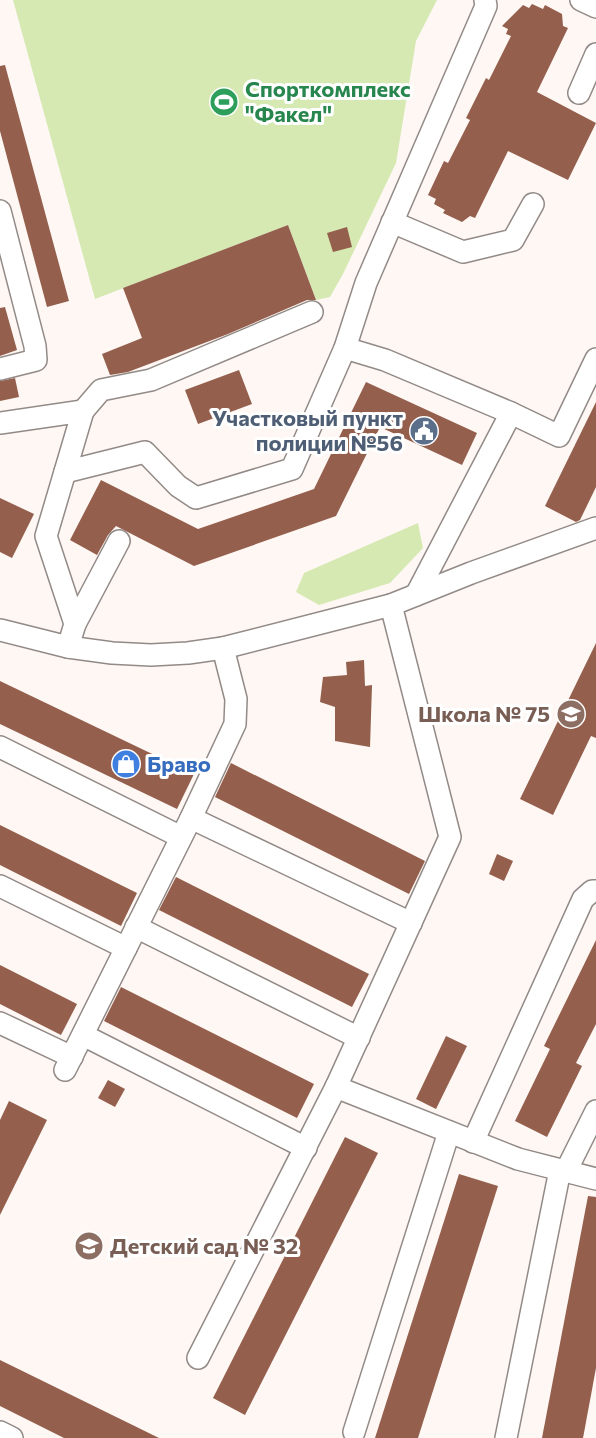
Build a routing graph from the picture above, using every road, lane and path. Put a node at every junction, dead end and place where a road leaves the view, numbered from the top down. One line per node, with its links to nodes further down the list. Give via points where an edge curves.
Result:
1 (485, 0): 8 (street, via 486,6)
2 (581, 0): 3 (street)
3 (596, 7)
4 (596, 54): 5 (street)
5 (579, 93)
6 (533, 204): 8 (street, via 513,240 463,252)
7 (0, 211): 12 (street, via 36,346 36,360)
8 (392, 222): 10 (street, via 366,283)
9 (312, 312): 13 (street, via 151,380 101,390)
10 (345, 348): 14 (street, via 385,360); 16 (street, via 292,469 196,498 178,486 145,452)
11 (596, 359): 14 (street, via 559,436)
12 (0, 369)
13 (83, 411): 15 (street); 16 (street)
14 (511, 413): 19 (street)
15 (0, 423)
16 (65, 472): 21 (street, via 46,536)
17 (596, 528): 19 (street)
18 (119, 541): 21 (street)
19 (416, 595): 20 (street)
20 (391, 605): 24 (street); 30 (street, via 450,837)
21 (75, 624): 23 (street)
22 (0, 630): 23 (street)
23 (68, 646): 24 (street, via 151,655)
24 (223, 648): 26 (street, via 236,699 235,724)
25 (0, 747): 27 (street)
26 (191, 818): 27 (street); 30 (street)
27 (181, 837): 31 (street)
28 (0, 886): 32 (street)
29 (596, 891): 39 (street, via 583,898)
30 (411, 923): 35 (street)
31 (136, 927): 32 (street); 35 (street)
32 (126, 948): 34 (street)
33 (0, 1023): 34 (street, via 68,1064)
34 (83, 1035): 40 (street)
35 (359, 1038): 36 (street)
36 (336, 1087): 38 (street); 40 (street)
37 (596, 1111): 41 (street)
38 (449, 1132): 39 (street); 45 (street)
39 (473, 1142): 41 (street)
40 (306, 1148): 43 (street)
41 (563, 1171): 42 (street); 47 (street)
42 (596, 1179)
43 (198, 1358)
44 (0, 1432): 46 (street)
45 (354, 1432)
46 (12, 1438)
47 (506, 1438)

